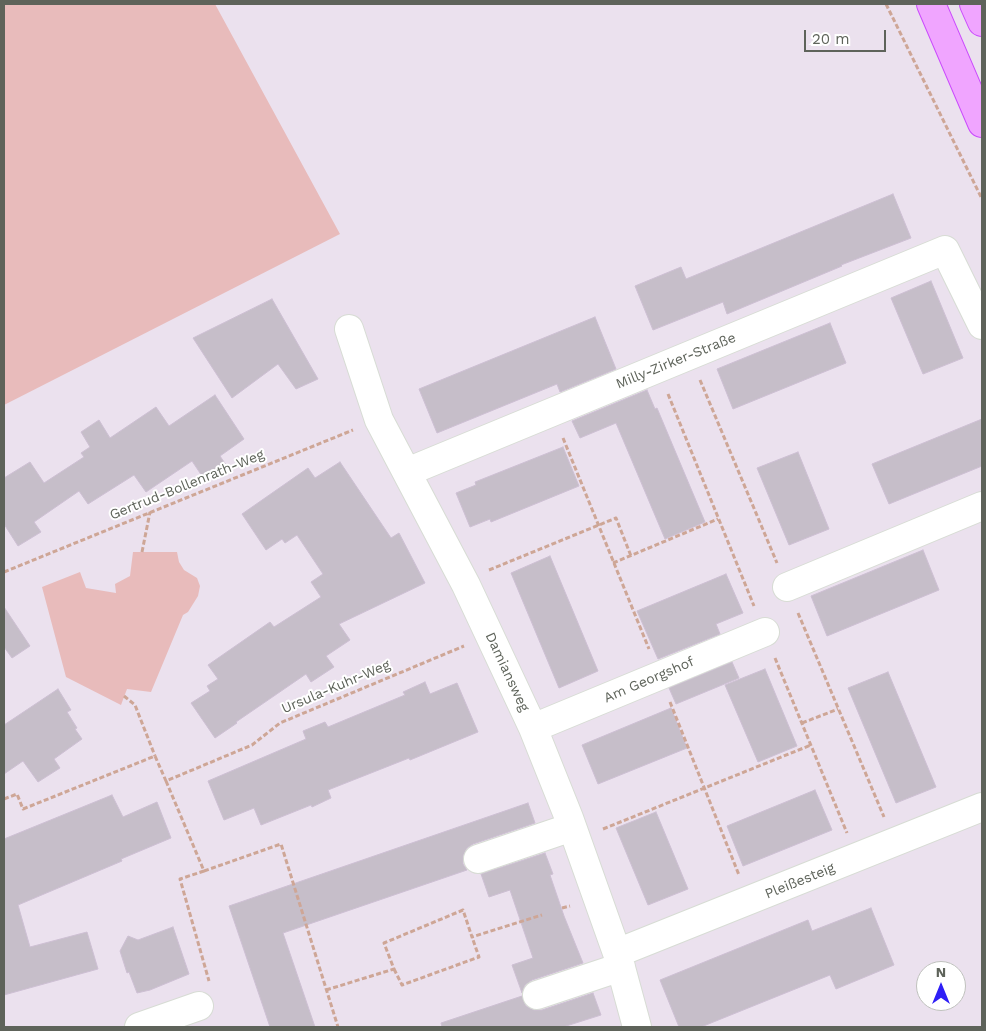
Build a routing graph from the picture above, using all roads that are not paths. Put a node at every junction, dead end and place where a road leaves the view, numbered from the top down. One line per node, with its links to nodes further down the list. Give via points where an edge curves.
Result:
1 (931, 4): 4 (main road)
2 (974, 4): 3 (main road)
3 (982, 22)
4 (982, 123)
5 (982, 325): 7 (street, Milly-Zirker-Straße, via 945,250)
6 (350, 329): 7 (street, Damiansweg, via 379,420)
7 (407, 472): 11 (street, Damiansweg)
8 (982, 506): 9 (street)
9 (787, 587)
10 (764, 632): 11 (street, Am Georgshof)
11 (533, 728): 13 (street, Damiansweg)
12 (982, 808): 15 (street, Pleißesteig)
13 (574, 833): 14 (street); 15 (street, Damiansweg)
14 (478, 859)
15 (619, 960): 17 (street, Pleißesteig); 19 (street, Damiansweg)
16 (204, 994): 18 (street)
17 (537, 995)
18 (139, 1027)
19 (637, 1027)

